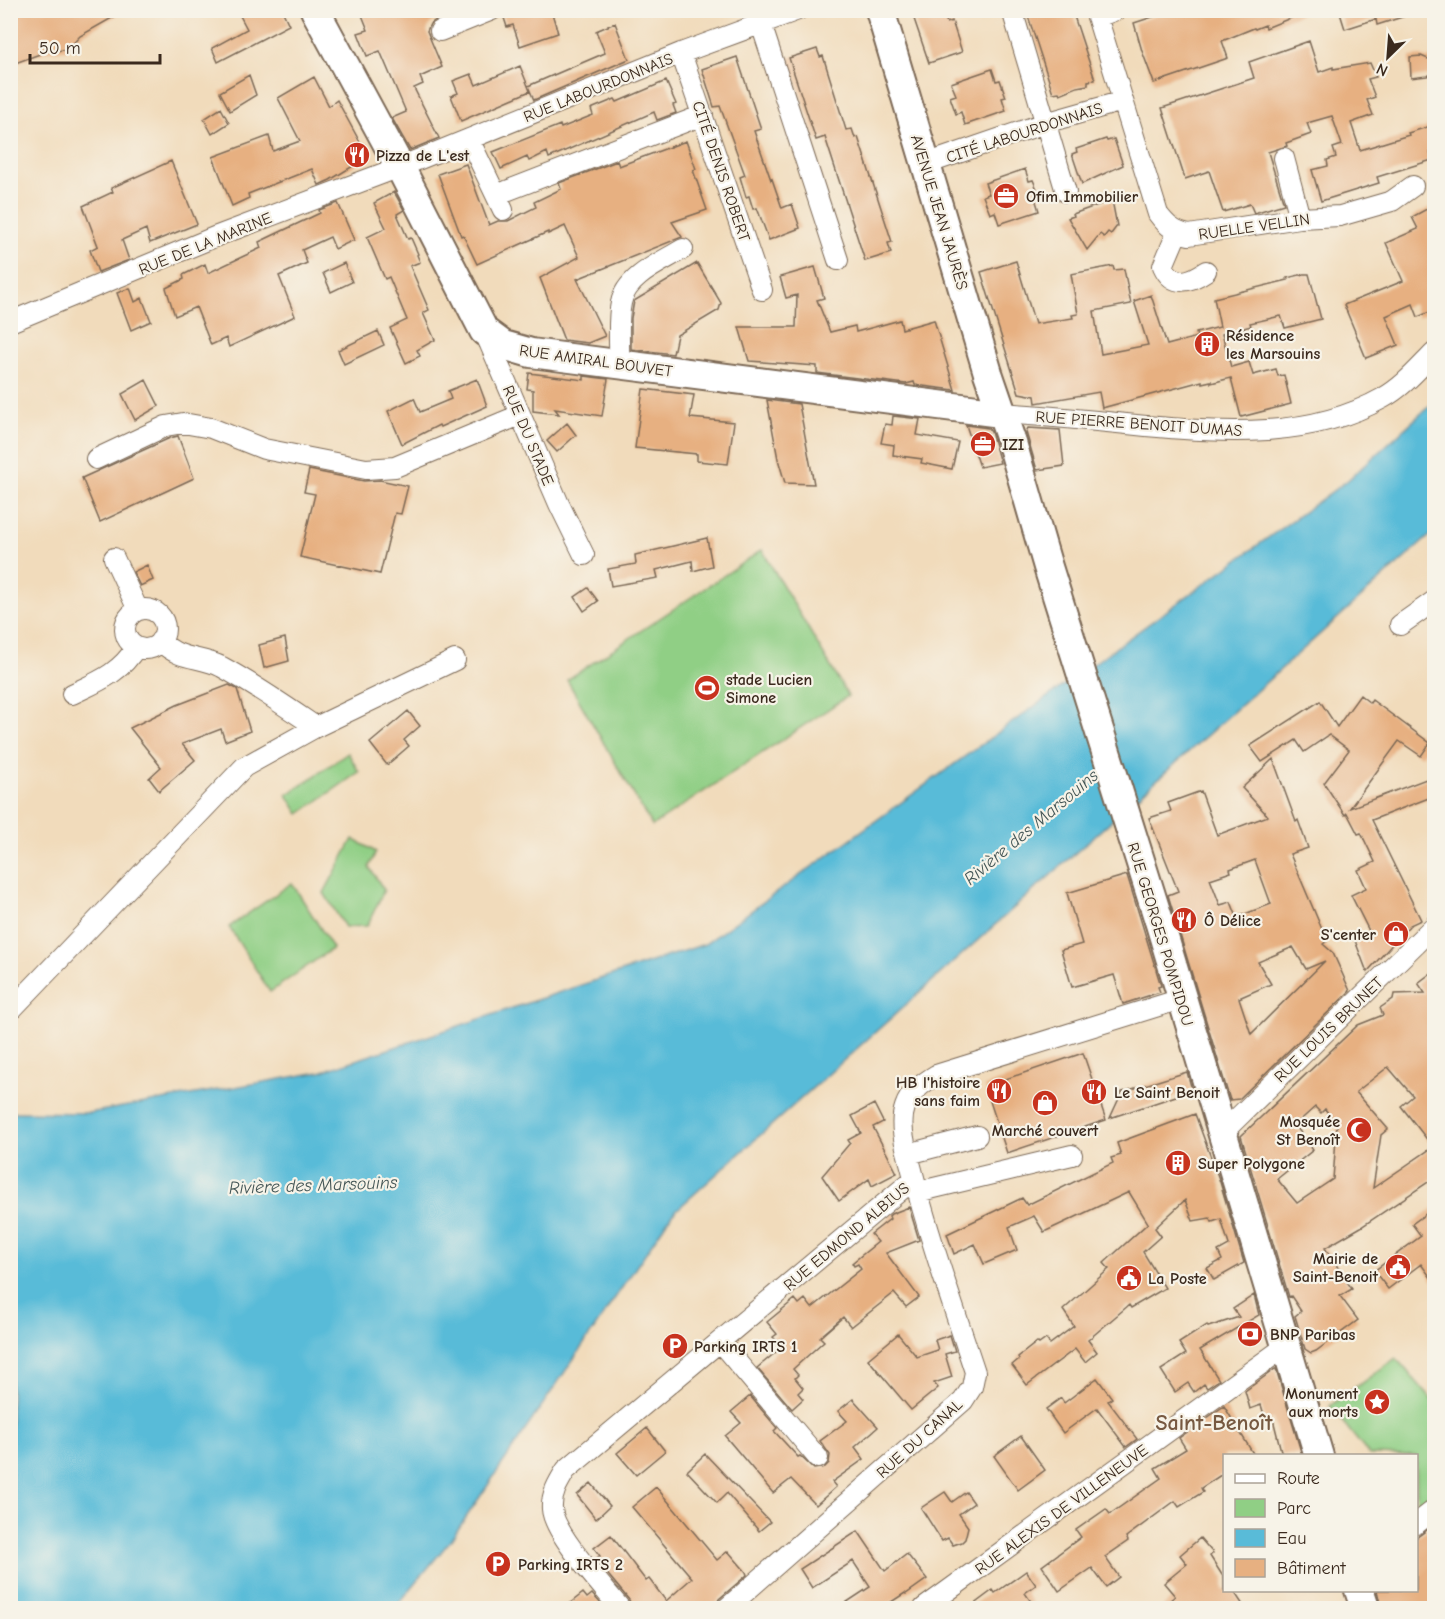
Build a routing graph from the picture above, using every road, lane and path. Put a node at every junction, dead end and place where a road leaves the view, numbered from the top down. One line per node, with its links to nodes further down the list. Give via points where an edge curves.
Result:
1 (315, 10): 17 (main road, RUE AMIRAL BOUVET)
2 (492, 10): 9 (street)
3 (798, 10): 8 (street, RUE LABOURDONNAIS)
4 (879, 10): 16 (main road, AVENUE JEAN JAURÈS)
5 (1012, 10): 13 (street)
6 (1116, 10): 7 (street, RUELLE VELLIN)
7 (1096, 14): 11 (street, RUELLE VELLIN)
8 (761, 24): 10 (street, RUE LABOURDONNAIS); 23 (street)
9 (440, 31)
10 (681, 53): 12 (street, CITÉ DENIS ROBERT); 14 (street, RUE LABOURDONNAIS)
11 (1123, 101): 13 (street, CITÉ LABOURDONNAIS); 21 (street, RUELLE VELLIN, via 1158,214)
12 (703, 115): 14 (street, via 499,202); 25 (street, CITÉ DENIS ROBERT)
13 (1045, 123): 16 (street, CITÉ LABOURDONNAIS); 19 (street)
14 (469, 139): 17 (street, RUE LABOURDONNAIS)
15 (1284, 158): 20 (street)
16 (926, 164): 30 (main road, AVENUE JEAN JAURÈS)
17 (400, 167): 26 (street, RUE DE LA MARINE, via 217,236); 27 (main road, RUE AMIRAL BOUVET)
18 (1413, 186): 20 (street, RUELLE VELLIN, via 1392,201 1368,209 1340,216)
19 (1065, 192)
20 (1299, 218): 21 (street, RUELLE VELLIN, via 1189,235)
21 (1177, 232): 24 (street, via 1163,266 1166,274 1180,281)
22 (683, 249): 29 (street, via 637,277 627,289 621,303)
23 (838, 260)
24 (1206, 271)
25 (762, 290)
26 (10, 322)
27 (484, 331): 29 (main road, RUE AMIRAL BOUVET, via 516,350); 31 (street, RUE DU STADE)
28 (1434, 353): 30 (street, RUE PIERRE BENOIT DUMAS, via 1384,398 1343,415 1291,428 1218,432)
29 (619, 364): 30 (main road, RUE AMIRAL BOUVET)
30 (1001, 413): 44 (main road, RUE GEORGES POMPIDOU)
31 (520, 415): 32 (street, via 395,466 381,468 366,469 264,449 211,428 183,423 166,426); 33 (street, RUE DU STADE)
32 (96, 459)
33 (580, 547)
34 (114, 558): 36 (street)
35 (1434, 601): 37 (street)
36 (138, 610): 38 (street, via 151,609 163,619 165,627); 39 (street, via 126,626 126,635)
37 (1400, 625)
38 (160, 640): 39 (street, via 152,648); 42 (street, via 178,655 212,663 260,688)
39 (136, 647): 41 (street, via 129,659 109,676)
40 (455, 660): 42 (street)
41 (72, 694)
42 (316, 727): 45 (street, via 244,767)
43 (1434, 926): 46 (street, RUE LOUIS BRUNET)
44 (1182, 999): 46 (main road, RUE GEORGES POMPIDOU); 48 (street, RUE EDMOND ALBIUS, via 936,1075 922,1083 905,1107 902,1120)
45 (12, 1009)
46 (1222, 1133): 52 (main road, RUE GEORGES POMPIDOU)
47 (977, 1136): 48 (street)
48 (908, 1154): 50 (street, RUE EDMOND ALBIUS)
49 (1072, 1155): 50 (street)
50 (915, 1185): 51 (street, RUE EDMOND ALBIUS); 59 (street, RUE DU CANAL, via 975,1372 972,1387 963,1401)
51 (720, 1342): 54 (street); 58 (street, RUE EDMOND ALBIUS, via 566,1470 557,1483 553,1496 558,1529)
52 (1286, 1346): 53 (main road, RUE GEORGES POMPIDOU); 60 (street, RUE ALEXIS DE VILLENEUVE)
53 (1319, 1454)
54 (818, 1458)
55 (1434, 1510): 56 (street)
56 (1418, 1522)
57 (1360, 1592): 61 (main road)
58 (620, 1608)
59 (727, 1608)
60 (924, 1608)
61 (1365, 1608)

